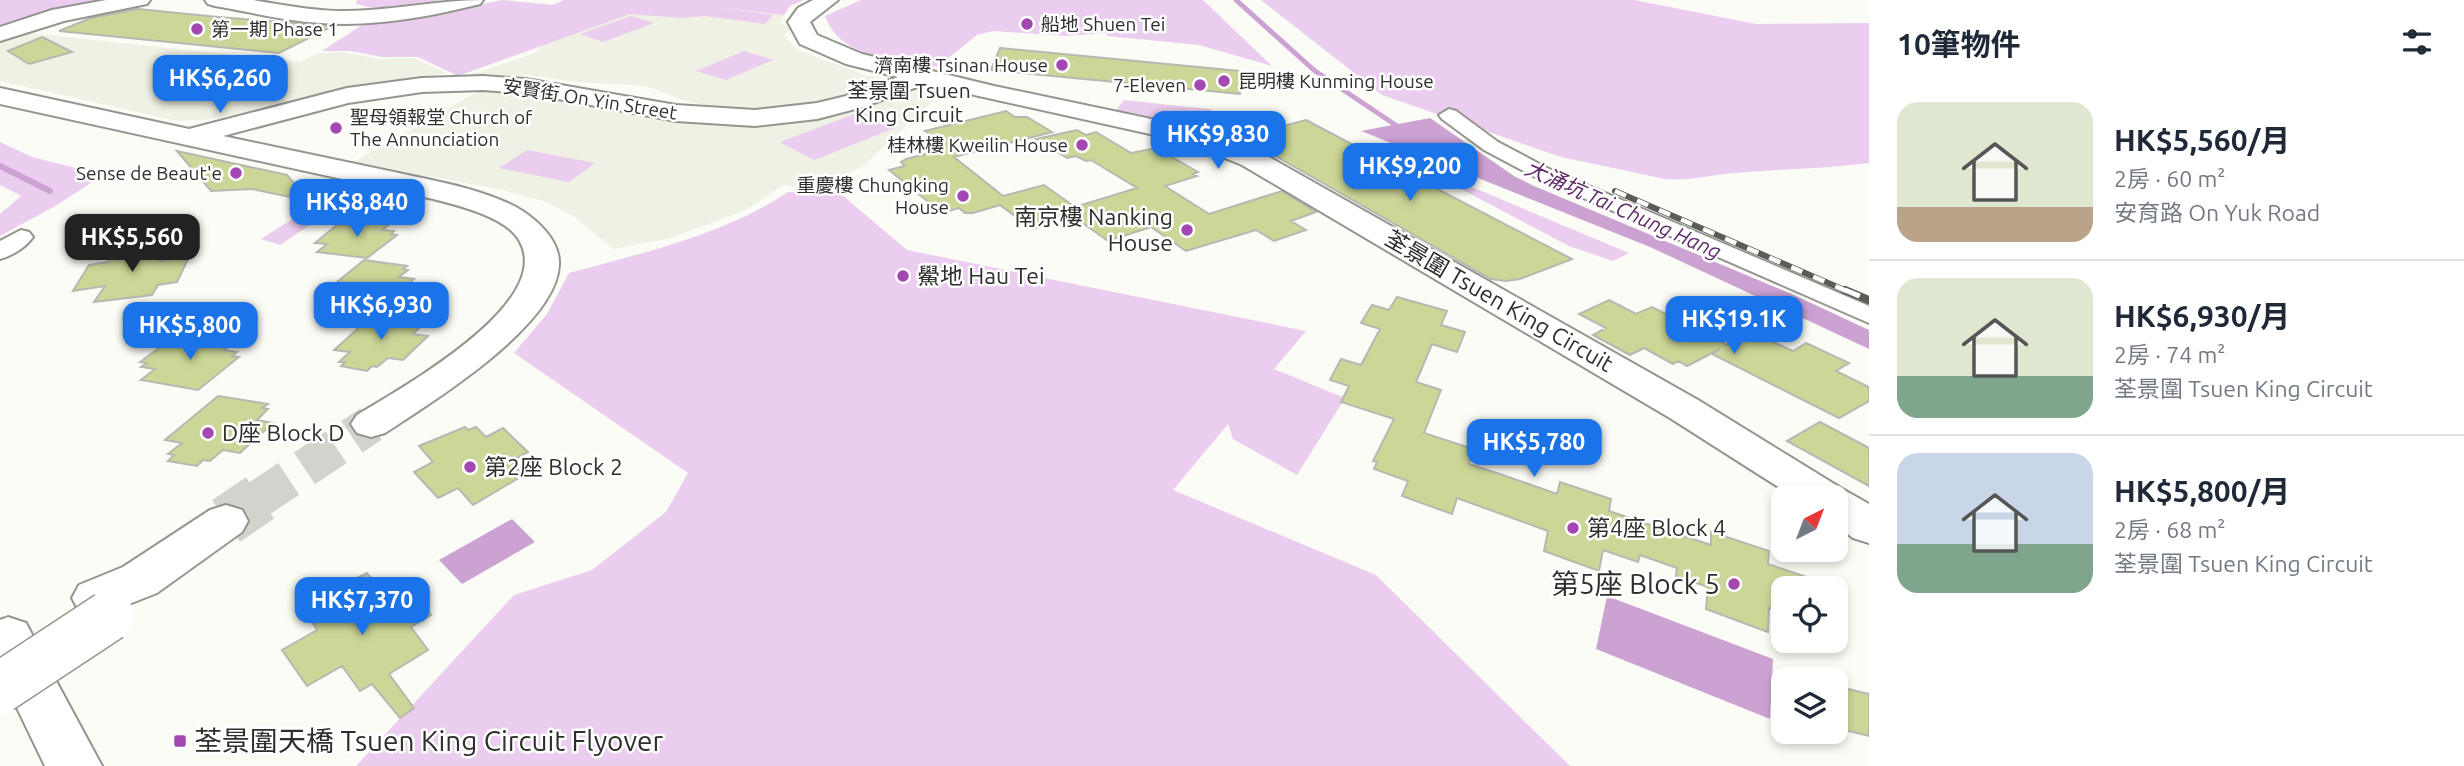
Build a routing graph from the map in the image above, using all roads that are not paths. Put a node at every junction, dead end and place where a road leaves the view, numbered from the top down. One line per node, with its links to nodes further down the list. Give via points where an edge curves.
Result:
1 (141, 0): 5 (main road, via 60,15)
2 (215, 0): 3 (main road, via 337,17 386,15)
3 (472, 0)
4 (828, 0): 6 (main road, 荃景圍 Tsuen King Circuit, via 799,22 808,39 854,60)
5 (0, 34)
6 (921, 77): 9 (main road, 安賢街 On Yin Street, via 854,102 755,118 676,113 526,86 456,83 347,96); 16 (main road, 荃景圍 Tsuen King Circuit, via 1194,136 1252,159)
7 (0, 96): 10 (main road)
8 (1449, 115): 14 (street, via 1540,172)
9 (257, 120): 10 (main road, 安賢街 On Yin Street); 11 (main road)
10 (186, 136): 11 (main road)
11 (229, 144): 15 (main road, via 460,197 516,222 540,247 540,278 512,320 473,354)
12 (21, 237): 13 (street)
13 (0, 252)
14 (1869, 315)
15 (371, 424)
16 (1807, 485)
17 (1848, 512): 19 (main road)
18 (226, 521): 20 (main road, bridge, via 115,598)
19 (1869, 527)
20 (10, 662): 21 (main road)
21 (74, 766)

